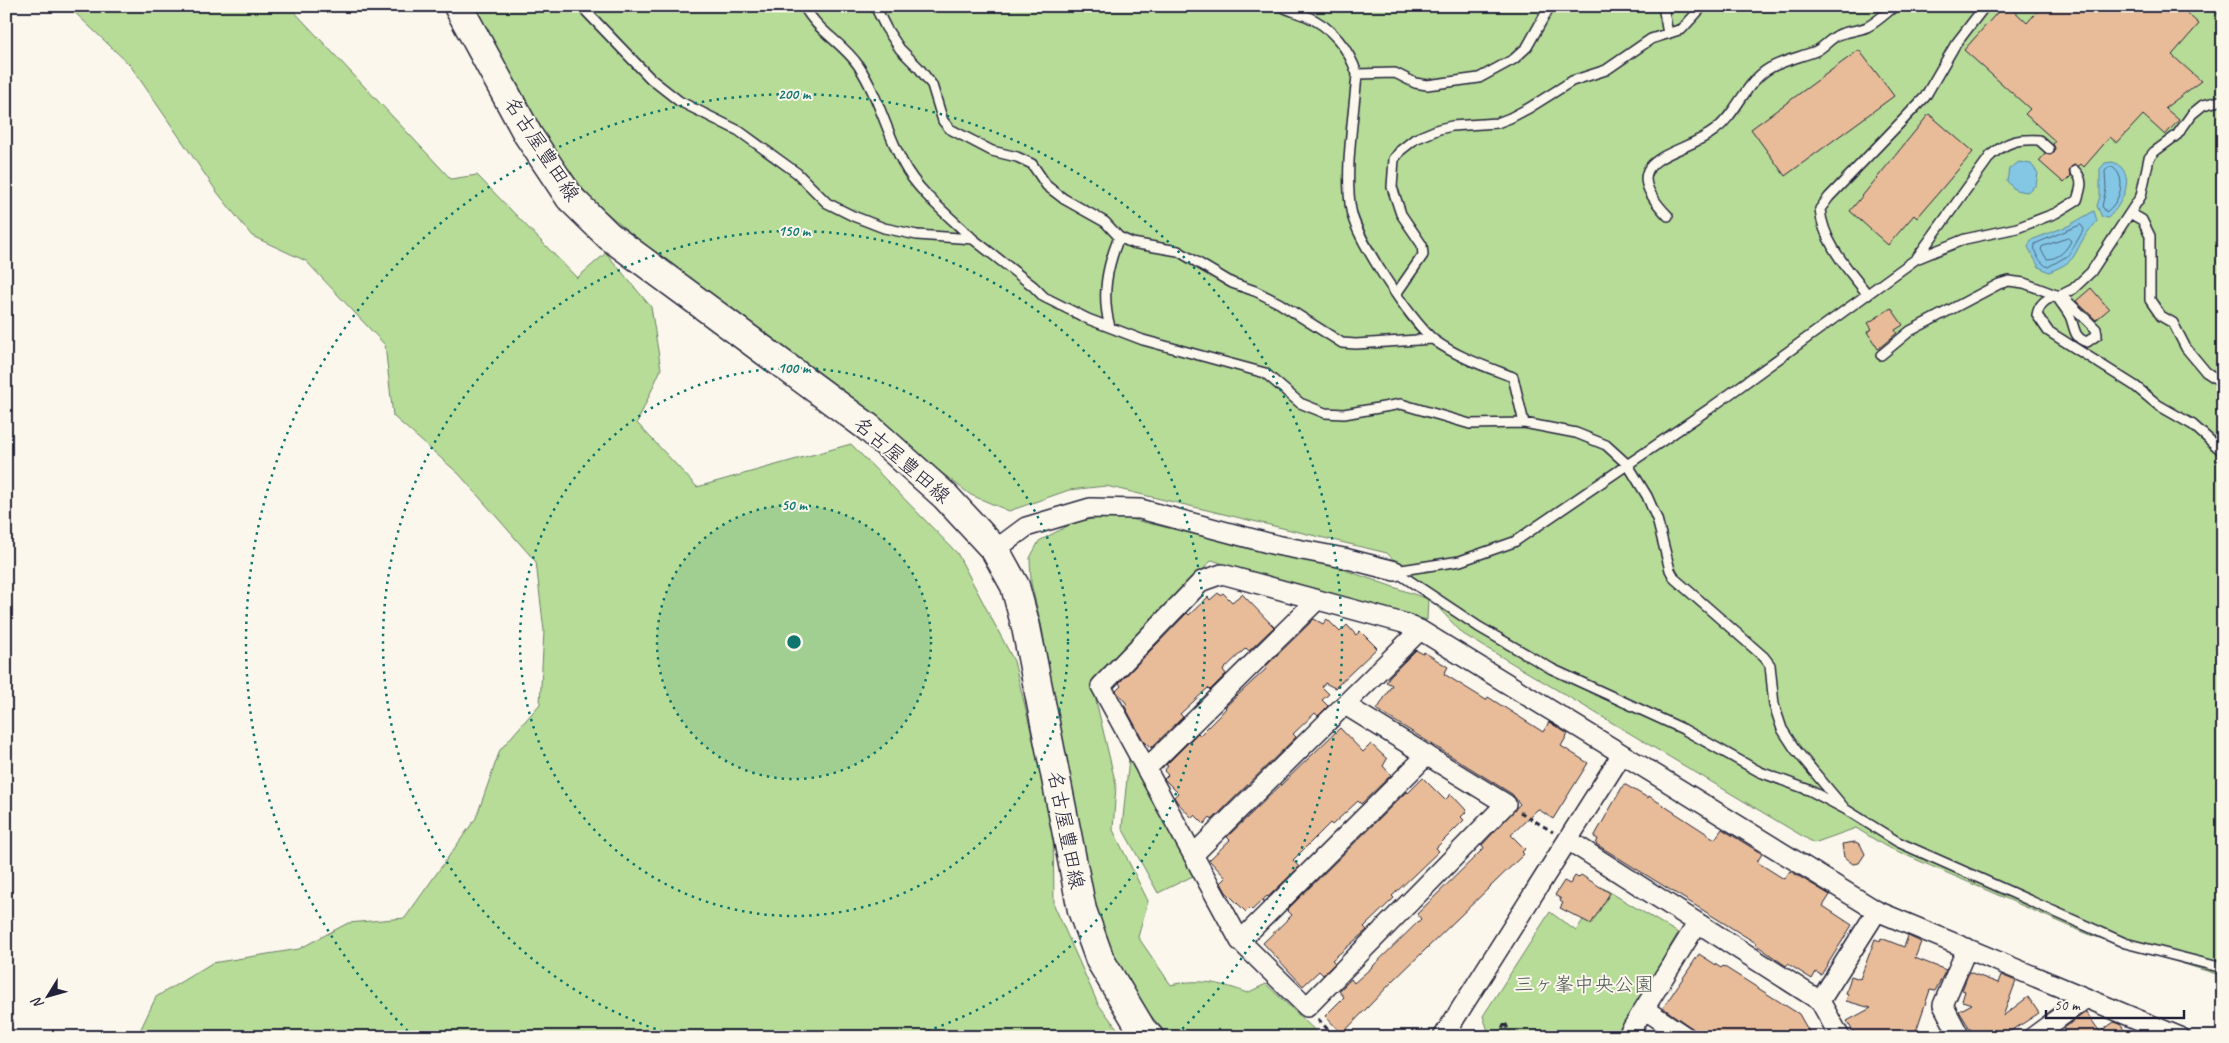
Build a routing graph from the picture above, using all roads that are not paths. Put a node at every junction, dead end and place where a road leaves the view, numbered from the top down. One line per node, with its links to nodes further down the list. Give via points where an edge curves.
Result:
1 (458, 6): 33 (main road, 名古屋豊田線, via 528,135 570,198 616,241 869,428 946,496)
2 (582, 6): 21 (lane, via 658,84 679,101 739,131 797,173 827,202 884,228 917,235)
3 (804, 6): 21 (lane, via 824,32 852,55 864,74 903,164 918,185)
4 (875, 6): 20 (lane, via 900,49 932,86 944,121 950,128 992,151 1032,164 1047,186 1105,222)
5 (1280, 6): 14 (lane, via 1327,28 1341,42)
6 (1550, 6): 14 (lane, via 1527,47 1514,59 1479,78 1426,85 1396,73)
7 (1664, 6): 13 (lane)
8 (1703, 6): 13 (lane, via 1682,29)
9 (1894, 6): 19 (lane, via 1866,27 1837,36 1819,50 1771,68 1749,89 1726,122 1707,136 1672,150 1656,162 1645,178 1653,201)
10 (1985, 6): 24 (lane, via 1955,45 1925,97 1820,209 1822,224 1835,251)
11 (2217, 6): 12 (lane)
12 (2223, 10)
13 (1668, 34): 23 (lane, via 1651,39 1606,70 1572,81 1510,118 1497,123 1452,126 1415,140 1401,150 1394,159 1392,187 1401,214 1422,245 1423,256)
14 (1357, 74): 23 (lane, via 1348,185 1351,212 1363,241)
15 (2223, 100): 18 (lane, via 2203,106 2192,114 2177,136 2149,158 2141,196)
16 (2049, 149): 22 (lane, via 2039,140 2005,143 1991,155)
17 (2074, 171): 22 (lane, via 2081,177 2082,186 2077,200 2056,213 2017,228 1965,239)
18 (2130, 214): 25 (lane, via 2091,272 2073,288); 29 (lane, via 2142,220 2150,236 2150,300 2160,316 2173,323 2186,348 2206,372)
19 (1668, 216)
20 (1119, 237): 26 (lane, via 1110,260 1105,290); 27 (lane, via 1178,251 1232,283 1279,303 1342,343)
21 (973, 239): 26 (lane, via 1044,297)
22 (1916, 259): 24 (lane)
23 (1396, 294): 27 (lane)
24 (1868, 295): 32 (lane)
25 (2058, 295): 25 (lane, via 2096,330 2097,334 2092,339 2086,342 2075,334); 28 (lane, via 2024,283 2009,281 1999,284 1910,331); 31 (lane, via 2045,300 2038,308 2037,315 2048,331 2193,425)
26 (1110, 327): 30 (lane, via 1143,340 1265,373 1300,403 1325,413 1344,414 1401,404 1470,424)
27 (1433, 339): 30 (lane, via 1458,354 1513,377)
28 (1881, 355)
29 (2223, 383)
30 (1524, 423): 32 (lane, via 1576,433 1606,445)
31 (2223, 452)
32 (1628, 465): 34 (lane, via 1514,542 1460,561); 41 (lane, via 1657,519 1675,579 1770,665 1774,706 1782,729)
33 (995, 550): 34 (street, via 1026,527 1090,508 1140,509 1276,545); 52 (main road, 名古屋豊田線, via 1015,586 1026,627 1082,910 1100,960)
34 (1395, 571): 41 (lane, via 1479,628 1552,669 1683,728 1760,772 1809,790)
35 (1317, 600): 36 (street); 40 (street); 40 (street, via 1222,574 1202,581 1101,686)
36 (1420, 630): 37 (street); 38 (street)
37 (1345, 705): 39 (street); 43 (street)
38 (1622, 754): 42 (street); 44 (street)
39 (1427, 755): 46 (street); 46 (street, via 1506,804 1307,1006)
40 (1146, 769): 43 (street)
41 (1845, 810): 48 (lane, via 1898,842 2125,943)
42 (1561, 836): 45 (street); 53 (street)
43 (1193, 855): 46 (street)
44 (1877, 911): 47 (street); 50 (street)
45 (1697, 924): 50 (street); 51 (street)
46 (1240, 941)
47 (1967, 948): 49 (street); 57 (street, via 1943,1004)
48 (2223, 968)
49 (2086, 998): 58 (street); 59 (street)
50 (1820, 1001): 56 (street)
51 (1644, 1009): 54 (street); 55 (street)
52 (1149, 1037)
53 (1443, 1037)
54 (1627, 1037)
55 (1686, 1037)
56 (1840, 1037)
57 (1960, 1037)
58 (2033, 1037)
59 (2180, 1037)

